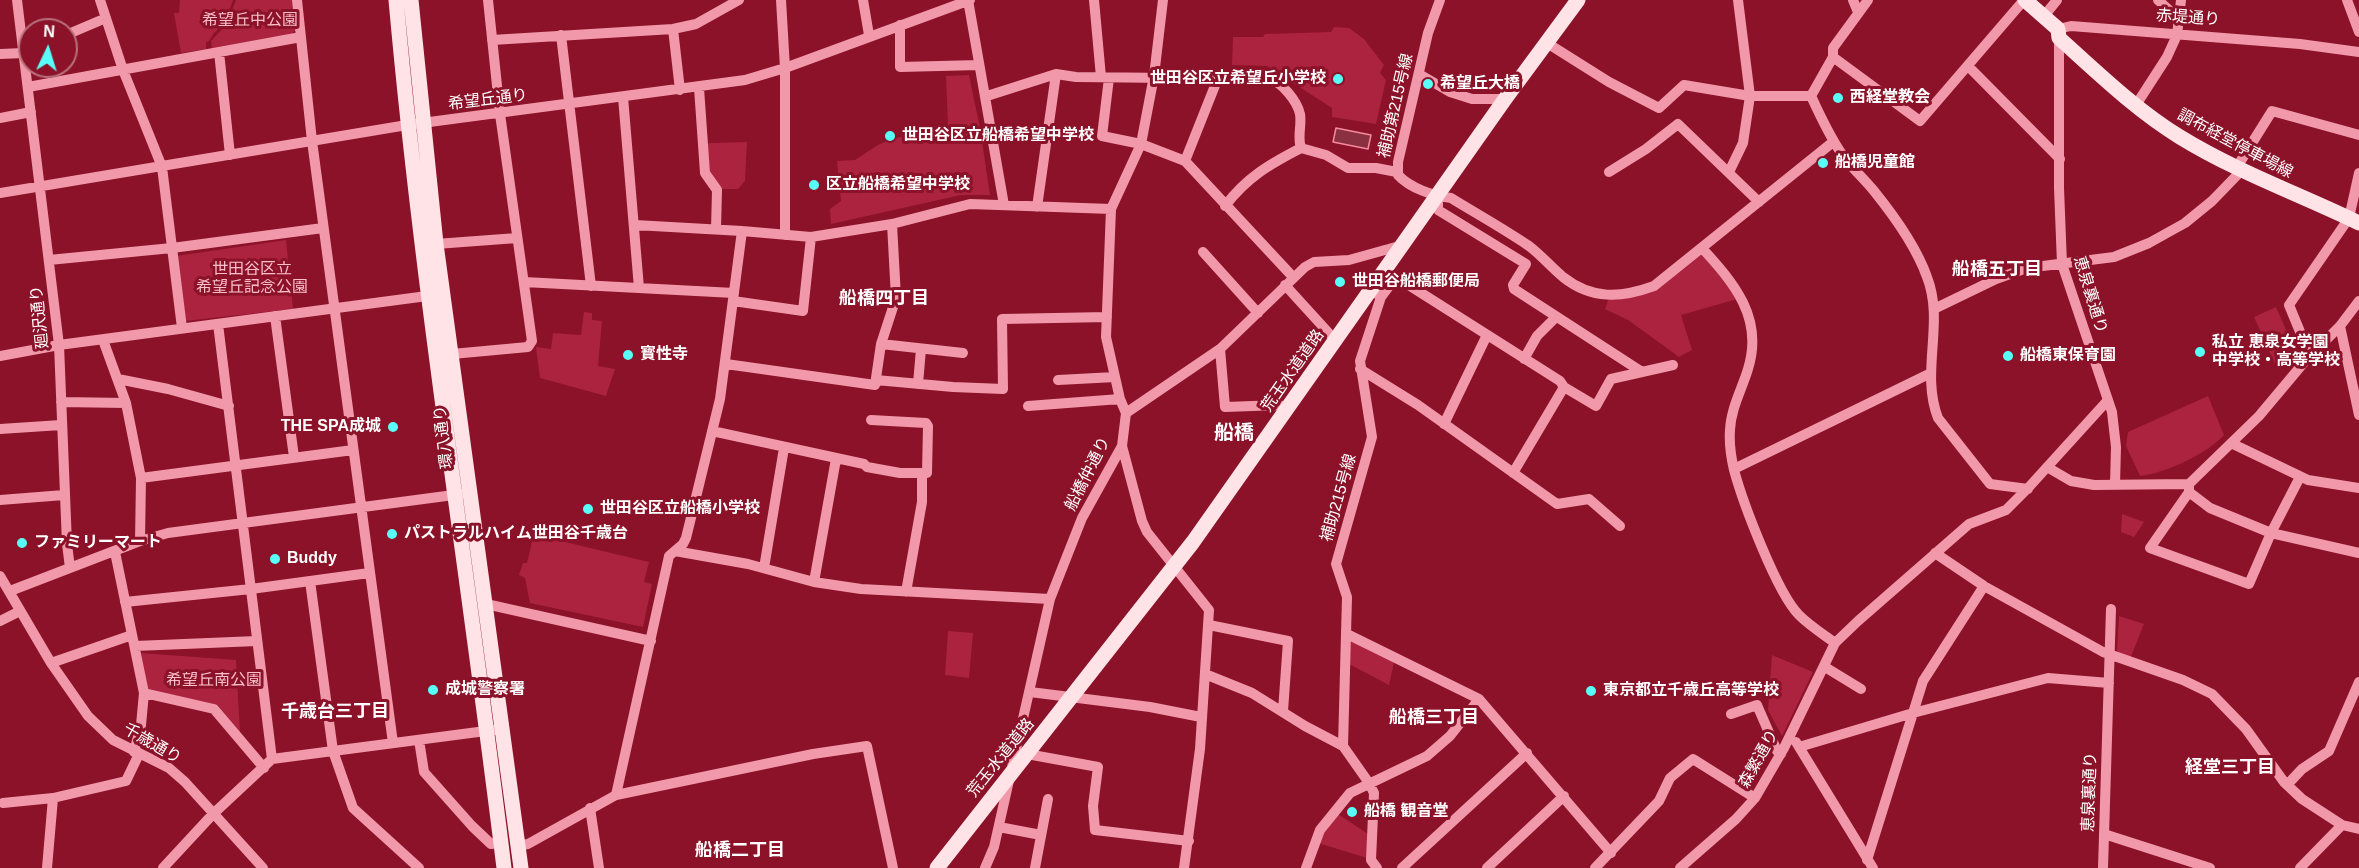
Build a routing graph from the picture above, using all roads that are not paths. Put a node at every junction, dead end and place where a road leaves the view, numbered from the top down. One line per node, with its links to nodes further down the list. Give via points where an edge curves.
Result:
1 (17, 0): 25 (street, 廻沢通り)
2 (100, 0): 26 (street)
3 (297, 0): 36 (street)
4 (396, 0): 68 (main road, 環八通り)
5 (411, 0): 67 (main road, 環八通り)
6 (488, 0): 37 (street)
7 (739, 0): 29 (street, via 696,24)
8 (781, 0): 46 (street)
9 (863, 0): 34 (street)
10 (969, 0): 28 (street, 希望丘通り); 44 (street)
11 (1094, 0): 51 (street)
12 (1163, 0): 50 (street)
13 (1440, 0): 49 (street, 補助第215号線)
14 (1578, 0): 38 (main road, 荒玉水道道路)
15 (1738, 0): 58 (street)
16 (1853, 0): 23 (street)
17 (1868, 0): 23 (street)
18 (2024, 0): 24 (main road); 45 (street)
19 (2057, 0): 24 (street)
20 (2158, 0): 27 (street)
21 (2181, 0): 27 (street)
22 (2347, 0): 31 (street)
23 (1858, 12): 43 (street, via 1833,48)
24 (2044, 16): 32 (main road)
25 (20, 18)
26 (106, 18): 30 (street); 47 (street)
27 (2180, 20): 35 (street)
28 (900, 25): 34 (street, 希望丘通り); 44 (street, via 900,67)
29 (673, 29): 33 (street); 56 (street)
30 (78, 31)
31 (2359, 32)
32 (2059, 34): 35 (street, 赤堤通り, via 2071,26); 63 (main road, 調布経堂停車場線); 75 (street, 恵泉裏通り)
33 (561, 35): 37 (street); 62 (street)
34 (869, 35): 46 (street, 希望丘通り)
35 (2177, 35): 40 (street, 赤堤通り); 63 (street)
36 (301, 37): 39 (street); 70 (street)
37 (492, 40): 65 (street)
38 (1547, 43): 58 (street, via 1659,108 1684,85); 61 (main road, 荒玉水道道路)
39 (219, 52): 47 (street); 74 (street)
40 (2359, 52)
41 (18, 53): 42 (street)
42 (0, 54)
43 (1833, 57): 45 (street, via 1920,121); 59 (street)
44 (979, 65): 57 (street)
45 (1968, 66): 75 (street)
46 (786, 68): 55 (street, 希望丘通り); 97 (street)
47 (123, 70): 54 (street); 77 (street)
48 (1056, 74): 51 (street); 57 (street); 89 (street)
49 (1419, 74): 61 (street, via 1450,92 1472,99); 79 (street, 補助第215号線)
50 (1154, 76): 51 (street); 53 (street); 72 (street)
51 (1105, 77): 72 (street, via 1102,136)
52 (28, 78): 54 (street, 廻沢通り)
53 (1218, 78): 73 (street, via 1269,79 1280,84 1300,114); 76 (street)
54 (28, 87): 64 (street, 廻沢通り)
55 (699, 88): 56 (street, 希望丘通り); 95 (street, via 705,173 717,190)
56 (680, 90): 60 (street, 希望丘通り)
57 (987, 96): 87 (street)
58 (1750, 96): 59 (street); 81 (street, via 1743,143)
59 (1810, 96): 71 (street)
60 (623, 97): 62 (street, 希望丘通り); 93 (street)
61 (1505, 99): 85 (main road, 荒玉水道道路)
62 (568, 105): 65 (street, 希望丘通り); 110 (street)
63 (2136, 105): 78 (main road, 調布経堂停車場線, via 2182,138)
64 (31, 112): 66 (street); 83 (street, 廻沢通り)
65 (500, 114): 67 (street, 希望丘通り); 99 (street)
66 (0, 118)
67 (423, 123): 68 (street, 希望丘通り); 100 (main road, 環八通り)
68 (407, 125): 70 (street, 希望丘通り); 113 (main road, 環八通り)
69 (2359, 135): 78 (street, via 2272,111)
70 (312, 141): 74 (street, 希望丘通り); 94 (street)
71 (1833, 142): 86 (street, 補助第215号線); 117 (street, via 1886,206 1914,249 1928,279)
72 (1141, 144): 76 (street); 90 (street)
73 (1301, 148): 79 (street, via 1316,151 1348,168); 88 (street, via 1264,167)
74 (230, 155): 77 (street, 希望丘通り)
75 (2060, 159): 106 (street, 恵泉裏通り)
76 (1185, 161): 88 (street)
77 (162, 167): 83 (street, 希望丘通り); 102 (street)
78 (2240, 169): 91 (main road, 調布経堂停車場線); 106 (street, via 2185,224 2114,256)
79 (1397, 172): 85 (street, 補助第215号線, via 1400,178)
80 (1610, 172): 81 (street, via 1678,124)
81 (1729, 172): 86 (street)
82 (2359, 173): 91 (street)
83 (39, 187): 84 (street, 希望丘通り); 105 (street, 廻沢通り)
84 (0, 193)
85 (1438, 197): 101 (main road, 荒玉水道道路); 103 (street, 補助第215号線, via 1450,198 1517,238 1564,278 1587,291 1610,296 1630,295 1654,286); 121 (street, via 1438,210 1526,264 1514,289)
86 (1759, 202): 103 (street, 補助第215号線)
87 (1004, 205): 89 (street); 92 (street, via 970,204)
88 (1225, 206): 108 (street)
89 (1037, 207): 90 (street)
90 (1111, 209): 120 (street)
91 (2354, 220): 135 (street, via 2289,305)
92 (892, 224): 98 (street); 128 (street, via 896,298)
93 (635, 225): 95 (street); 111 (street)
94 (323, 228): 102 (street); 116 (street)
95 (716, 229): 96 (street)
96 (742, 231): 97 (street); 114 (street)
97 (785, 235): 98 (street)
98 (811, 237): 114 (street, via 803,310)
99 (517, 238): 100 (street); 109 (street)
100 (436, 244): 133 (main road, 環八通り)
101 (1403, 244): 107 (main road, 荒玉水道道路); 108 (street, via 1348,260 1314,262)
102 (172, 248): 105 (street); 124 (street)
103 (1702, 248): 171 (street, via 1742,298 1750,321 1752,356 1730,427)
104 (1203, 252): 118 (street)
105 (49, 260): 129 (street, 廻沢通り)
106 (2062, 264): 117 (street, via 2027,268); 150 (street, 恵泉裏通り)
107 (1390, 273): 112 (main road, 荒玉水道道路); 125 (street)
108 (1289, 281): 118 (street); 127 (street)
109 (524, 282): 110 (street); 133 (street, via 532,341 528,347)
110 (591, 286): 111 (street)
111 (639, 288): 114 (street)
112 (1376, 294): 127 (main road, 荒玉水道道路); 139 (street, 補助215号線)
113 (427, 296): 116 (street); 180 (main road, 環八通り)
114 (734, 297): 137 (street)
115 (2359, 301): 123 (street)
116 (334, 308): 119 (street); 166 (street)
117 (1934, 309): 142 (street)
118 (1258, 313): 131 (street)
119 (275, 316): 122 (street); 167 (street)
120 (1107, 316): 143 (street, via 1106,337); 147 (street, via 1002,319 1003,389)
121 (1556, 317): 136 (street, via 1537,336); 140 (street)
122 (218, 324): 124 (street); 153 (street)
123 (2340, 326): 135 (street); 141 (street)
124 (182, 328): 126 (street)
125 (1487, 335): 136 (street); 159 (street)
126 (103, 340): 129 (street); 144 (street)
127 (1336, 341): 155 (main road, 荒玉水道道路)
128 (881, 344): 130 (street); 145 (street)
129 (59, 345): 134 (street); 151 (street, 廻沢通り)
130 (921, 349): 132 (street); 147 (street)
131 (1220, 349): 155 (street, via 1225,407 1280,405); 156 (street)
132 (963, 352)
133 (452, 354): 180 (main road, 環八通り)
134 (0, 356)
135 (2310, 356): 163 (street)
136 (1524, 359): 148 (street)
137 (726, 364): 145 (street, via 875,385); 162 (street)
138 (1672, 365): 140 (street)
139 (1360, 369): 159 (street); 210 (street, 補助215号線, via 1372,437 1336,564 1347,597)
140 (1642, 372): 148 (street, via 1611,379 1596,406)
141 (2355, 373): 157 (street)
142 (1931, 374): 171 (street); 179 (street, via 1938,418 1990,484)
143 (1115, 377): 146 (street); 149 (street)
144 (118, 378): 152 (street); 153 (street)
145 (876, 380): 147 (street)
146 (1058, 380)
147 (918, 384)
148 (1564, 387): 173 (street)
149 (1120, 399): 154 (street); 156 (street)
150 (2108, 400): 170 (street); 176 (street, 恵泉裏通り, via 2116,436)
151 (61, 402): 152 (street); 160 (street, 廻沢通り)
152 (126, 403): 175 (street)
153 (229, 406): 169 (street)
154 (1028, 406)
155 (1287, 410): 192 (main road, 荒玉水道道路)
156 (1126, 413): 164 (street, 船橋仲通り)
157 (2359, 415)
158 (871, 420): 172 (street, via 926,423 927,473)
159 (1444, 424): 173 (street)
160 (61, 425): 161 (street); 181 (street, 廻沢通り)
161 (0, 429)
162 (712, 431): 165 (street); 188 (street, via 686,538)
163 (2233, 444): 174 (street); 177 (street)
164 (1122, 446): 192 (street, via 1142,521); 203 (street, 船橋仲通り, via 1082,518)
165 (784, 448): 168 (street); 194 (street)
166 (353, 450): 167 (street); 183 (street)
167 (294, 458): 169 (street)
168 (836, 459): 172 (street); 198 (street)
169 (236, 465): 175 (street); 184 (street)
170 (2047, 468): 176 (street, via 2072,481); 179 (street)
171 (1734, 469): 214 (street, via 1785,597 1799,615)
172 (922, 474): 202 (street, via 922,502)
173 (1513, 474): 185 (street, via 1557,504 1589,499)
174 (2300, 477): 178 (street); 186 (street)
175 (141, 478): 187 (street)
176 (2115, 485): 177 (street)
177 (2189, 488): 186 (street, via 2210,508); 186 (street, via 2150,548 2249,584)
178 (2359, 488)
179 (2028, 489): 190 (street, via 2006,510 1969,524)
180 (461, 494): 183 (street); 205 (main road, 環八通り); 230 (main road, 環八通り)
181 (64, 495): 182 (street); 193 (street, 廻沢通り)
182 (0, 500)
183 (361, 507): 184 (street); 195 (street)
184 (243, 523): 187 (street, via 168,533); 200 (street)
185 (1620, 526)
186 (2271, 533): 191 (street)
187 (140, 541): 189 (street)
188 (675, 551): 194 (street); 213 (street, via 669,556)
189 (115, 552): 193 (street); 204 (street)
190 (1935, 553): 199 (street); 214 (street)
191 (2359, 553)
192 (1173, 567): 209 (street, via 1209,610); 224 (main road, 荒玉水道道路)
193 (70, 568): 201 (street)
194 (764, 568): 198 (street)
195 (369, 573): 197 (street); 233 (street)
196 (0, 576): 201 (street, 千歳通り)
197 (310, 581): 200 (street); 236 (street)
198 (814, 582): 202 (street)
199 (1984, 586): 215 (street); 227 (street, via 1923,681)
200 (251, 590): 204 (street); 212 (street)
201 (10, 591): 207 (street, 千歳通り)
202 (906, 592): 203 (street)
203 (1050, 599): 222 (street, 船橋仲通り)
204 (125, 602): 211 (street)
205 (486, 604): 213 (street); 230 (main road, 環八通り)
206 (2111, 609): 215 (street, 恵泉裏通り)
207 (20, 611): 208 (street); 216 (street, 千歳通り)
208 (0, 621)
209 (1209, 625): 218 (street); 226 (street, via 1288,641)
210 (1347, 634): 225 (street); 234 (street, 補助215号線)
211 (133, 641): 212 (street); 216 (street); 223 (street)
212 (257, 641): 241 (street)
213 (651, 641): 245 (street)
214 (1836, 643): 217 (street, 森繁通り)
215 (2110, 656): 220 (street, 恵泉裏通り); 244 (street, via 2212,694 2246,729)
216 (51, 663): 237 (street, 千歳通り, via 88,716 112,740)
217 (1825, 667): 221 (street); 231 (street, 森繁通り)
218 (1205, 674): 226 (street); 229 (street)
219 (2359, 682): 244 (street, via 2329,751)
220 (2109, 683): 227 (street, via 2048,678); 256 (street, 恵泉裏通り)
221 (1861, 689)
222 (1030, 692): 224 (street); 242 (street, 船橋仲通り)
223 (144, 693): 237 (street); 241 (street, via 214,710)
224 (1073, 698): 229 (street); 239 (main road, 荒玉水道道路)
225 (1479, 699): 238 (street); 243 (street, via 1450,736 1427,756)
226 (1283, 711): 234 (street)
227 (1912, 713): 235 (street); 263 (street)
228 (1731, 714): 240 (street, via 1757,705)
229 (1201, 717): 258 (street)
230 (494, 730): 232 (street); 259 (main road, 環八通り); 260 (main road, 環八通り)
231 (1790, 736): 235 (street); 240 (street, 森繁通り)
232 (419, 740): 233 (street); 259 (street, via 424,772 491,844)
233 (393, 743): 236 (street)
234 (1344, 746): 243 (street)
235 (1799, 747): 263 (street)
236 (333, 751): 241 (street); 268 (street, via 353,808)
237 (136, 753): 247 (street, via 126,781); 252 (street, 千歳通り, via 169,768)
238 (1527, 753): 246 (street); 279 (street)
239 (1027, 754): 242 (main road, 荒玉水道道路); 258 (street, via 1098,767 1093,806 1095,830)
240 (1781, 754): 248 (street, 森繁通り)
241 (268, 764): 252 (street)
242 (1009, 777): 254 (street, 船橋仲通り); 273 (main road, 荒玉水道道路)
243 (1369, 783): 277 (street, via 1350,794 1320,830); 278 (street, via 1374,793 1371,860)
244 (2287, 785): 253 (street)
245 (616, 795): 251 (street); 272 (street, via 867,746)
246 (1564, 796): 261 (street); 280 (street)
247 (53, 798): 250 (street); 264 (street)
248 (1755, 798): 261 (street, via 1693,759 1670,778 1659,801); 282 (street, 森繁通り)
249 (1048, 799): 257 (street)
250 (3, 803)
251 (590, 808): 260 (street, via 528,844); 271 (street)
252 (213, 814): 262 (street); 267 (street, 千歳通り)
253 (2342, 825): 255 (street); 285 (street)
254 (999, 827): 257 (street); 274 (street, 船橋仲通り)
255 (2359, 829)
256 (2104, 834): 283 (street, 恵泉裏通り); 284 (street)
257 (1041, 835): 275 (street)
258 (1189, 841): 276 (street)
259 (501, 843): 269 (main road, 環八通り)
260 (517, 846): 270 (main road, 環八通り)
261 (1611, 853): 281 (street)
262 (172, 859): 265 (street); 266 (street)
263 (1870, 864)
264 (47, 868)
265 (163, 868)
266 (180, 868)
267 (262, 868)
268 (419, 868)
269 (504, 868)
270 (521, 868)
271 (599, 868)
272 (893, 868)
273 (937, 868)
274 (985, 868)
275 (1035, 868)
276 (1184, 868)
277 (1306, 868)
278 (1377, 868)
279 (1402, 868)
280 (1487, 868)
281 (1595, 868)
282 (1680, 868)
283 (2103, 868)
284 (2210, 868)
285 (2300, 868)

